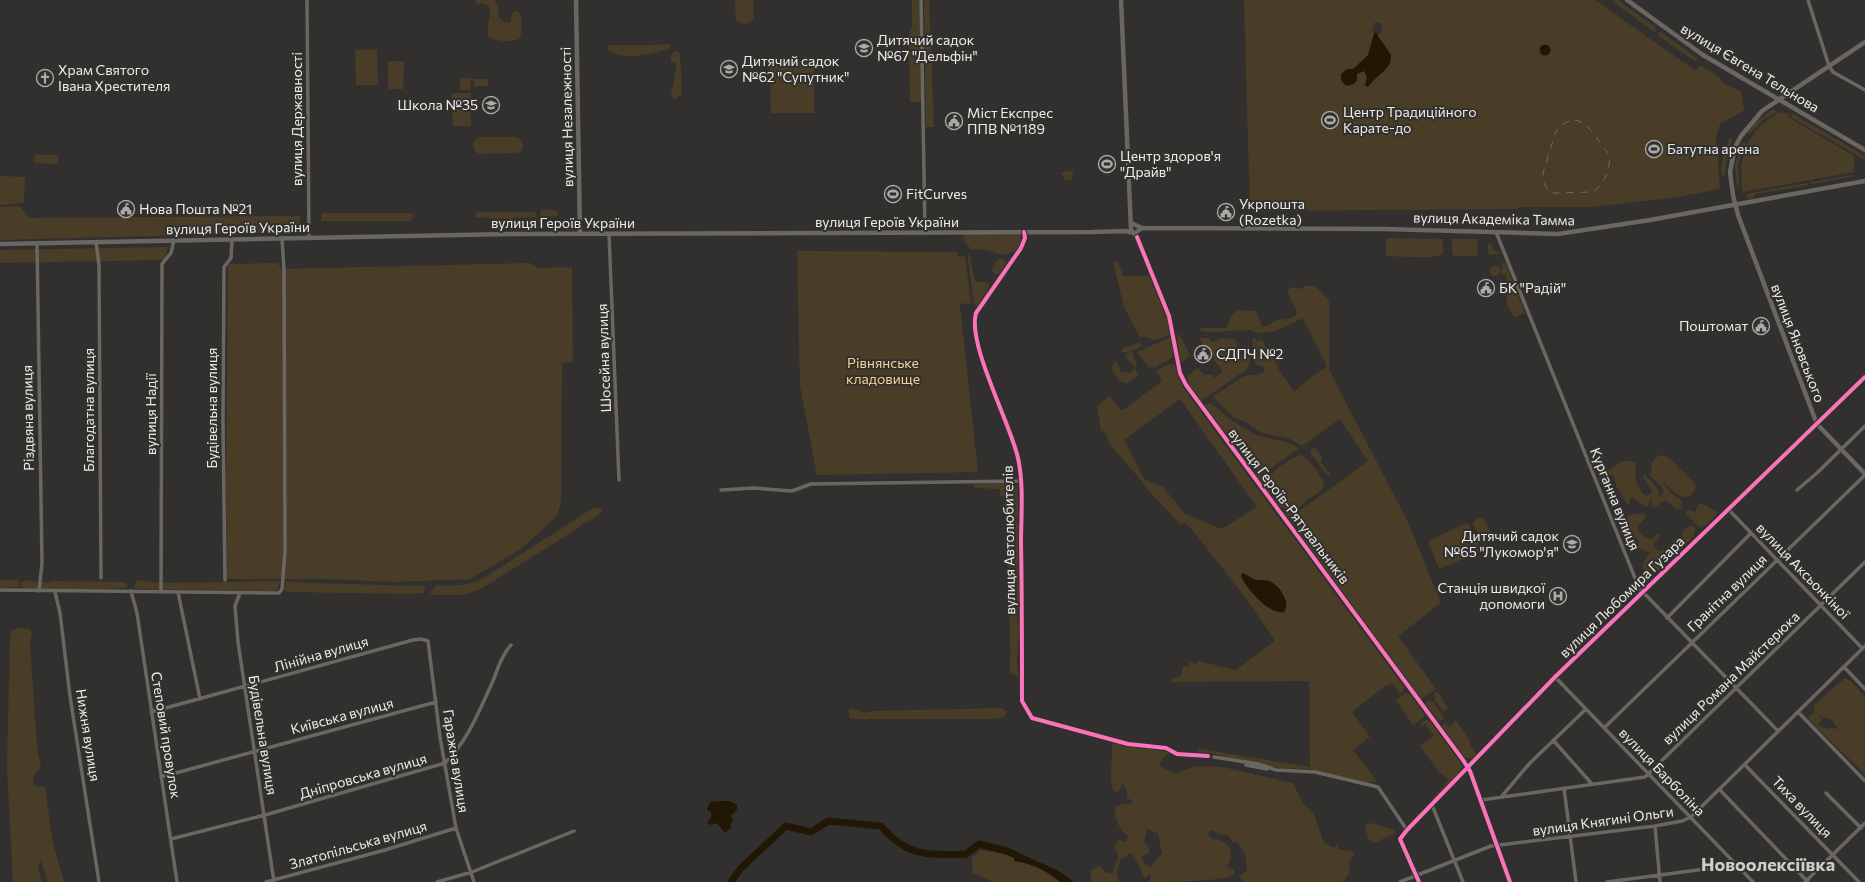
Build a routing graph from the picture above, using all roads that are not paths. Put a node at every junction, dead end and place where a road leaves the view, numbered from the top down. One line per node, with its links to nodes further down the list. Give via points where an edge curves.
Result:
1 (307, 0): 20 (street, вулиця Державності)
2 (576, 0): 18 (main road, вулиця Незалежності)
3 (922, 0): 17 (street)
4 (1121, 0): 14 (main road, вулиця Героїв-Рятувальників)
5 (1627, 0): 10 (main road, вулиця Євгена Тельнова, via 1703,54)
6 (1808, 0): 8 (street)
7 (1865, 42): 8 (main road, вулиця Яновського)
8 (1829, 66): 9 (street, via 1833,72); 10 (main road, вулиця Яновського)
9 (1865, 90)
10 (1778, 99): 11 (main road, вулиця Євгена Тельнова); 13 (main road, вулиця Яновського, via 1754,118 1736,147 1730,178)
11 (1865, 150)
12 (1865, 181): 13 (main road, вулиця Академіка Тамма)
13 (1735, 204): 16 (main road, вулиця Академіка Тамма, via 1574,233); 28 (main road, вулиця Яновського)
14 (1135, 229): 15 (main road, вулиця Героїв України); 16 (main road, вулиця Академіка Тамма, via 1330,228); 74 (street, вулиця Героїв-Рятувальників, via 1170,316 1180,373 1186,385)
15 (1024, 232): 17 (main road, вулиця Героїв України); 33 (street, вулиця Автолюбителів, via 1025,238 1021,248 976,313 974,322 977,343 1012,436)
16 (1496, 232): 49 (street, Курганна вулиця)
17 (925, 233): 19 (main road, вулиця Героїв України)
18 (580, 234): 19 (main road, вулиця Героїв України); 20 (main road, вулиця Героїв України)
19 (609, 234): 32 (street, Шосейна вулиця)
20 (308, 237): 21 (main road, вулиця Героїв України)
21 (282, 238): 22 (main road, вулиця Героїв України); 48 (street, via 284,576 279,593)
22 (232, 239): 23 (main road, вулиця Героїв України); 41 (street, Будівельна вулиця, via 231,258 224,267)
23 (174, 240): 24 (main road, вулиця Героїв України); 46 (street, вулиця Надії, via 171,253 162,264)
24 (96, 242): 25 (main road, вулиця Героїв України); 40 (street, Благодатна вулиця, via 99,265)
25 (37, 243): 26 (main road, вулиця Героїв України); 44 (street, Різдвяна вулиця, via 42,562)
26 (0, 244)
27 (1865, 377): 28 (street, вулиця Любомира Гузара)
28 (1817, 424): 30 (main road, вулиця Яновського); 36 (street, вулиця Любомира Гузара)
29 (1865, 426): 30 (street)
30 (1841, 449): 31 (main road, вулиця Яновського); 35 (street)
31 (1865, 475): 38 (street, Гранітна вулиця)
32 (619, 480)
33 (1020, 481): 34 (street, via 811,484 792,491 754,488); 70 (street, вулиця Автолюбителів, via 1022,701 1032,718 1128,744 1166,748 1177,754)
34 (721, 490)
35 (1797, 490)
36 (1728, 509): 37 (street, вулиця Аксьонкіної); 49 (street, вулиця Любомира Гузара)
37 (1751, 533): 38 (street, вулиця Аксьонкіної); 51 (street)
38 (1777, 560): 50 (street, вулиця Аксьонкіної); 53 (street, Гранітна вулиця)
39 (1865, 562): 50 (street, вулиця Романа Майстерюка)
40 (101, 578)
41 (225, 580)
42 (0, 590): 44 (street)
43 (131, 591): 45 (street); 46 (street); 64 (street, Степовий провулок)
44 (39, 592): 45 (street)
45 (55, 592): 104 (street, Нижня вулиця)
46 (161, 592): 47 (street)
47 (178, 592): 48 (street); 61 (street)
48 (240, 593): 58 (street, Будівельна вулиця, via 235,606)
49 (1642, 593): 51 (street, Курганна вулиця); 57 (street, вулиця Любомира Гузара)
50 (1821, 604): 55 (street, вулиця Аксьонкіної); 59 (street, вулиця Романа Майстерюка)
51 (1667, 618): 53 (street, Курганна вулиця)
52 (428, 641): 58 (street, Лінійна вулиця, via 413,640); 62 (street, Гаражна вулиця)
53 (1691, 642): 59 (street, Курганна вулиця); 66 (street, Гранітна вулиця)
54 (511, 645): 72 (street, via 501,660 460,748)
55 (1864, 647): 56 (street, вулиця Княгині Ольги)
56 (1844, 667): 60 (street); 65 (street, вулиця Княгині Ольги)
57 (1555, 677): 63 (street, вулиця Барболіна); 74 (street, вулиця Любомира Гузара)
58 (244, 688): 61 (street, Лінійна вулиця); 69 (street, Будівельна вулиця)
59 (1736, 689): 67 (street, Курганна вулиця); 75 (street, вулиця Романа Майстерюка)
60 (1865, 689)
61 (200, 699): 64 (street, Лінійна вулиця)
62 (436, 702): 69 (street, Київська вулиця); 72 (street, Гаражна вулиця)
63 (1586, 709): 66 (street, вулиця Барболіна); 68 (street)
64 (151, 712): 76 (street, Степовий провулок)
65 (1798, 712): 67 (street, вулиця Княгині Ольги); 77 (street)
66 (1605, 728): 75 (street, вулиця Барболіна)
67 (1778, 731): 73 (street, вулиця Княгині Ольги)
68 (1553, 740): 78 (street); 82 (street)
69 (255, 752): 76 (street, Київська вулиця); 85 (street, Будівельна вулиця)
70 (1208, 756)
71 (1214, 757): 91 (street, via 1258,764 1276,770 1315,772 1378,788)
72 (445, 763): 85 (street, Дніпровська вулиця); 89 (street, Гаражна вулиця)
73 (1745, 765): 80 (street, вулиця Княгині Ольги); 96 (street, Тиха вулиця)
74 (1468, 768): 83 (street, вулиця Героїв-Рятувальників); 84 (street, вулиця Любомира Гузара)
75 (1648, 773): 78 (street, вулиця Романа Майстерюка, via 1645,777); 86 (street, вулиця Барболіна)
76 (161, 777): 94 (street, Степовий провулок)
77 (1865, 781)
78 (1592, 784): 79 (street, вулиця Романа Майстерюка)
79 (1564, 788): 82 (street, вулиця Романа Майстерюка); 93 (street)
80 (1719, 789): 86 (street, вулиця Княгині Ольги); 103 (street)
81 (1826, 793): 90 (street)
82 (1501, 796): 83 (street, вулиця Романа Майстерюка)
83 (1481, 800): 95 (street, вулиця Героїв-Рятувальників)
84 (1432, 806): 91 (street, вулиця Любомира Гузара); 97 (street)
85 (265, 815): 94 (street, Дніпровська вулиця); 102 (street, Будівельна вулиця)
86 (1691, 817): 88 (street, вулиця Княгині Ольги); 98 (street, вулиця Барболіна)
87 (1865, 824): 90 (street)
88 (1655, 826): 93 (street, вулиця Княгині Ольги); 101 (street)
89 (456, 828): 99 (street, Гаражна вулиця); 102 (street, Златопільська вулиця)
90 (1860, 828): 96 (street)
91 (1407, 830): 100 (street, вулиця Любомира Гузара, via 1400,839)
92 (574, 831): 99 (street)
93 (1570, 837): 95 (street, вулиця Княгині Ольги); 113 (street)
94 (171, 839): 105 (street, Степовий провулок)
95 (1496, 846): 97 (street, вулиця Княгині Ольги); 112 (street, вулиця Героїв-Рятувальників)
96 (1833, 855): 103 (street); 117 (street, Тиха вулиця)
97 (1455, 860): 100 (street, вулиця Княгині Ольги); 111 (street)
98 (1736, 865): 101 (street); 116 (street, вулиця Барболіна)
99 (472, 872): 107 (street); 108 (street, Гаражна вулиця)
100 (1416, 875): 109 (street, вулиця Княгині Ольги); 110 (street)
101 (1660, 876): 114 (street); 115 (street)
102 (274, 881): 106 (street, Златопільська вулиця)
103 (1807, 881)
104 (99, 882)
105 (177, 882)
106 (266, 882)
107 (437, 882)
108 (474, 882)
109 (1400, 882)
110 (1419, 882)
111 (1463, 882)
112 (1510, 882)
113 (1576, 882)
114 (1607, 882)
115 (1660, 882)
116 (1753, 882)
117 (1859, 882)

